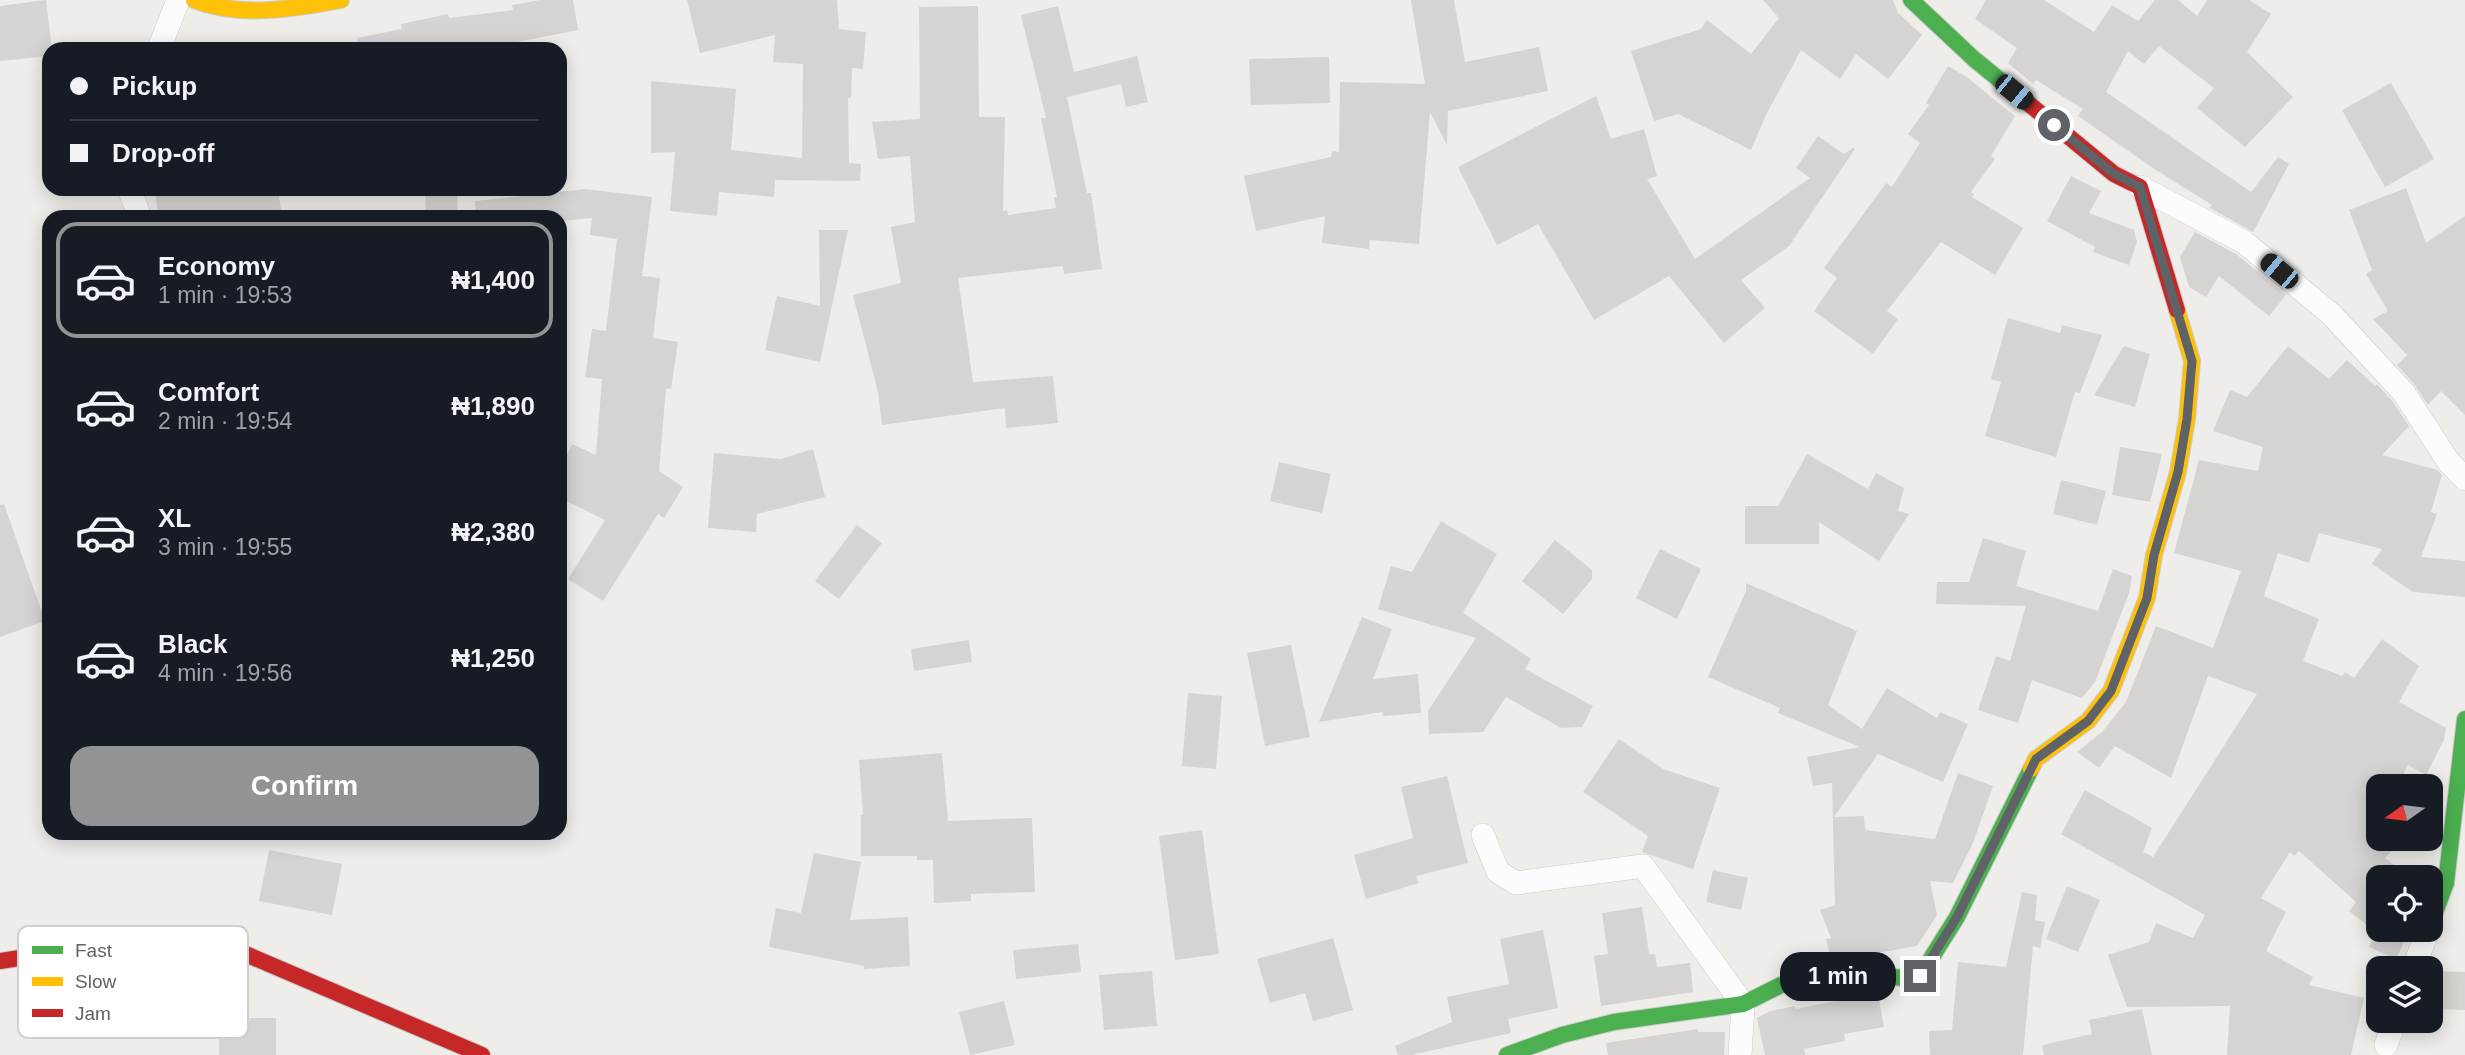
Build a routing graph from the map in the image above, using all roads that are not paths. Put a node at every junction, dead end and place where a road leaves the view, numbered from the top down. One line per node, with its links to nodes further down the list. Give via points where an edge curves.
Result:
1 (178, 0): 5 (street)
2 (194, 0): 3 (street, via 215,8 287,10)
3 (341, 0)
4 (1911, 0): 6 (street, via 2082,148 2114,174)
5 (162, 42)
6 (2140, 187): 7 (street, via 2244,242 2332,315 2403,393); 14 (street, via 2192,361 2178,472 2147,598 2111,691 2088,721 2036,759 1957,917 1920,976 1841,972 1781,985)
7 (2465, 479)
8 (2465, 719): 10 (street)
9 (1483, 835): 14 (street, via 1498,872 1516,883 1643,866)
10 (2443, 889)
11 (248, 955): 18 (street)
12 (18, 958): 13 (street)
13 (0, 961)
14 (1743, 1004): 16 (street, via 1614,1022); 20 (street)
15 (2390, 1033): 17 (street)
16 (1558, 1045): 19 (street)
17 (2386, 1045)
18 (482, 1055)
19 (1507, 1055)
20 (1740, 1055)

